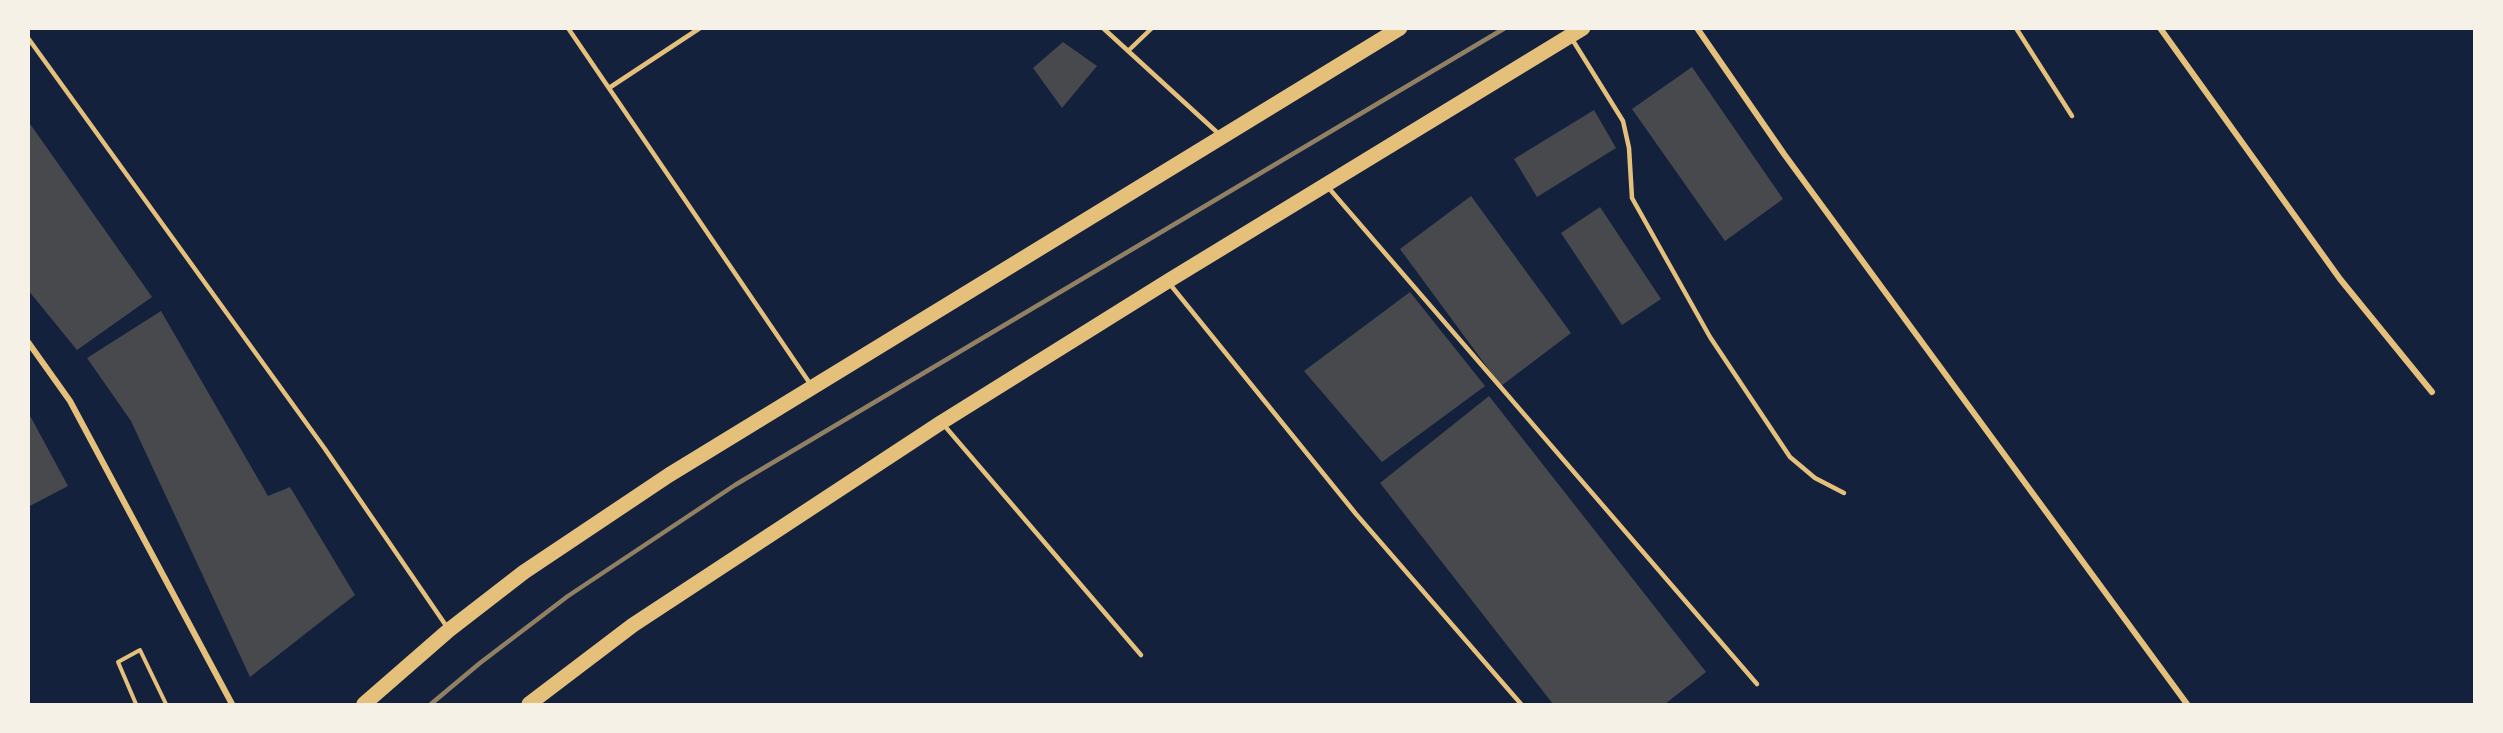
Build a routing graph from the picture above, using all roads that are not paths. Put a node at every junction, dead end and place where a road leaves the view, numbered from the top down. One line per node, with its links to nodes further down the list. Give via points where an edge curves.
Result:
1 (568, 28): 12 (lane)
2 (700, 28): 12 (lane)
3 (1103, 28): 11 (lane)
4 (1152, 28): 11 (lane)
5 (1400, 28): 14 (main road)
6 (1697, 28): 29 (street, via 1784,154)
7 (2016, 28): 13 (lane)
8 (2160, 28): 19 (street, via 2340,279)
9 (1577, 32): 15 (main road); 21 (lane, via 1623,121 1632,198 1710,338 1790,457 1815,478)
10 (28, 38): 22 (lane, via 325,449)
11 (1128, 51): 14 (lane)
12 (609, 88): 18 (lane)
13 (2072, 116)
14 (1222, 137): 18 (main road)
15 (1326, 184): 16 (main road); 24 (lane)
16 (1168, 281): 20 (main road); 28 (lane, via 1356,514)
17 (28, 342): 25 (street, via 76,411)
18 (813, 388): 22 (main road, via 595,524)
19 (2432, 392)
20 (942, 422): 23 (lane); 27 (main road, via 633,625)
21 (1844, 493)
22 (449, 630): 26 (main road)
23 (1141, 655)
24 (1757, 684)
25 (231, 705)
26 (364, 705)
27 (529, 705)
28 (1521, 705)
29 (2187, 705)

